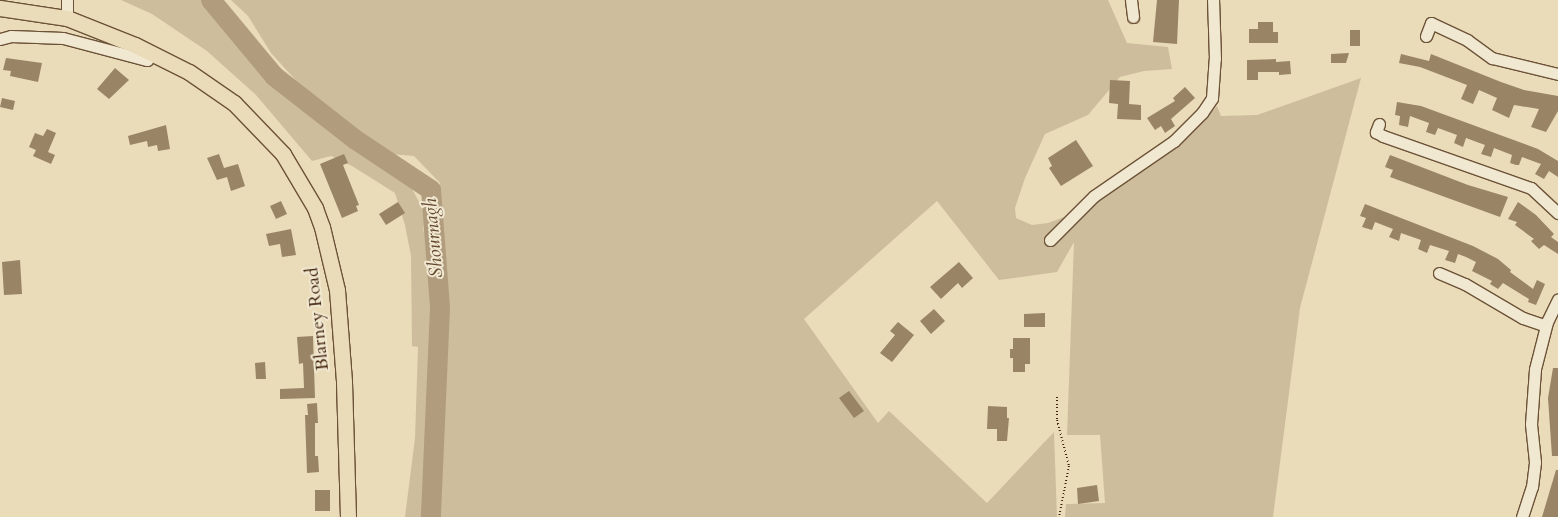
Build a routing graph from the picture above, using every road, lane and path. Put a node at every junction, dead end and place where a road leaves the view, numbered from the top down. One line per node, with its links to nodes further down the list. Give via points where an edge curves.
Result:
1 (67, 0): 6 (street)
2 (1131, 0): 5 (street)
3 (1213, 0): 13 (street, via 1212,98 1202,113 1174,141 1094,196)
4 (0, 8): 6 (main road, Blarney Road)
5 (1133, 17)
6 (66, 18): 9 (main road, Blarney Road)
7 (1426, 36): 10 (street, via 1430,23 1467,40 1492,58)
8 (0, 39): 9 (street, via 12,36 64,38 147,60)
9 (150, 53): 18 (main road, Blarney Road, via 219,91 251,119 283,154 315,208 338,290)
10 (1558, 74)
11 (1379, 124): 12 (street, via 1376,132 1531,188)
12 (1558, 213)
13 (1050, 240)
14 (1439, 273): 16 (street, via 1465,284 1523,318)
15 (1558, 299): 16 (street)
16 (1546, 326): 20 (street, via 1532,393 1531,424 1536,462)
17 (1057, 397): 19 (path, via 1057,420 1069,466)
18 (348, 517)
19 (1059, 517)
20 (1522, 517)

